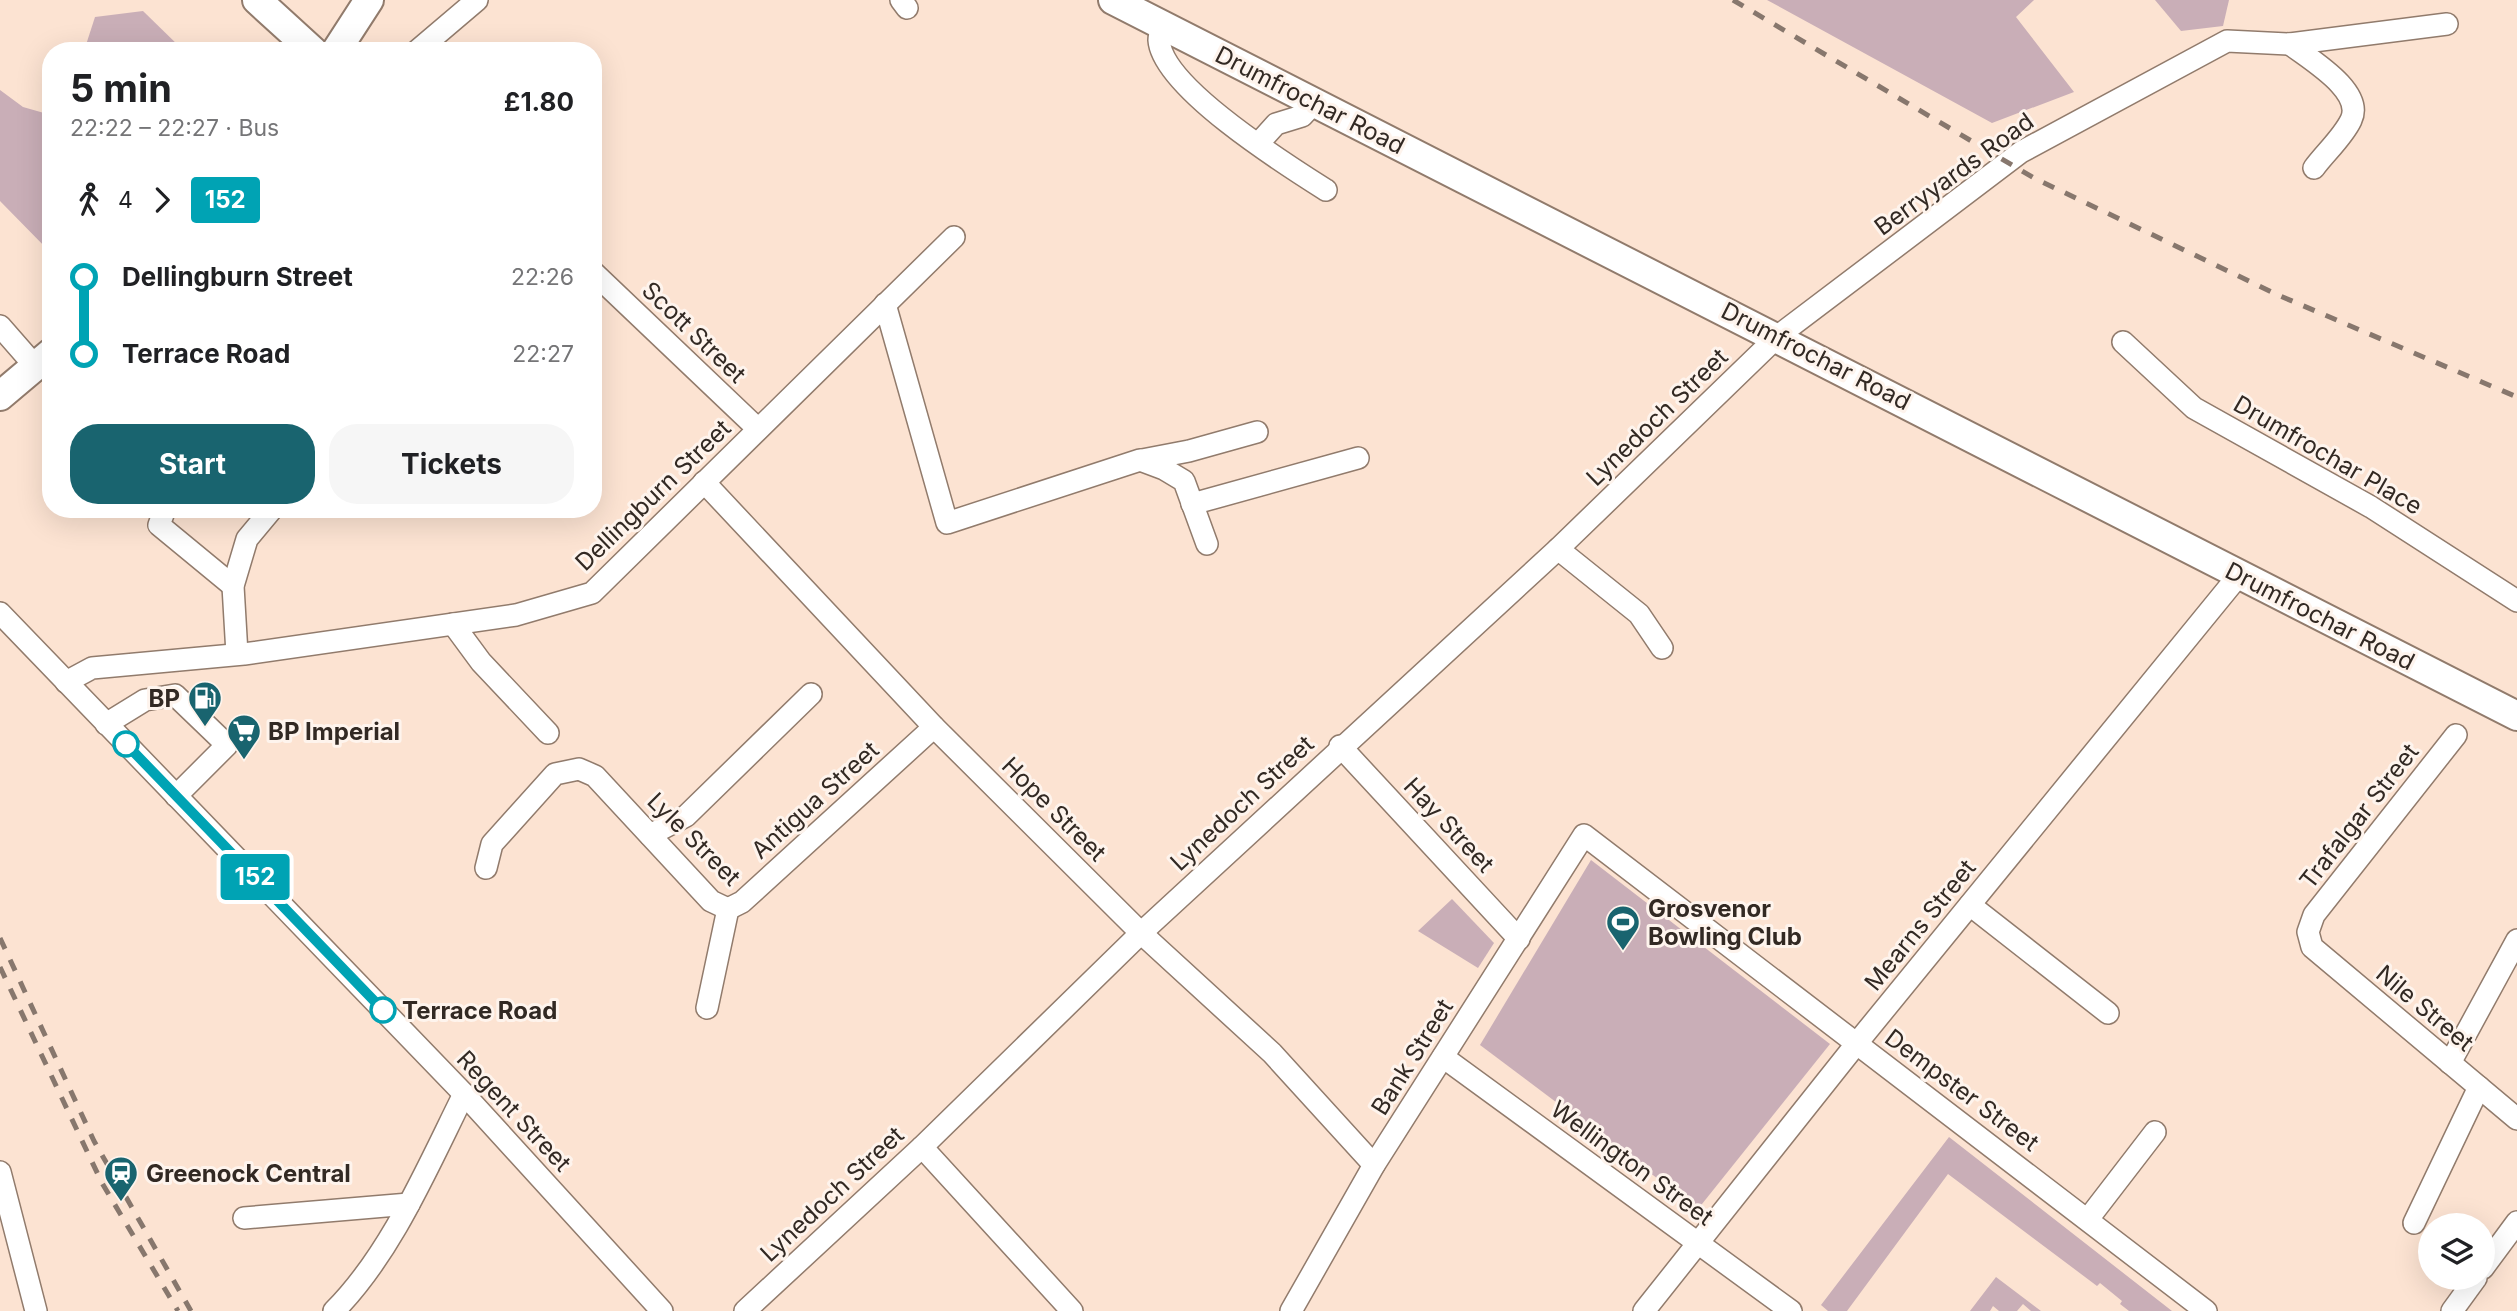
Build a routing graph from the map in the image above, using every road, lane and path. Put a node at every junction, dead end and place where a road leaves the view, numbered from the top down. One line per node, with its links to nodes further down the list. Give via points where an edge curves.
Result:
1 (257, 0): 7 (main road)
2 (369, 0): 8 (main road)
3 (477, 0): 9 (street)
4 (1113, 0): 6 (main road, Drumfrochar Road)
5 (2447, 24): 10 (street, Berryyards Road)
6 (1162, 25): 11 (main road, Drumfrochar Road); 12 (street, via 1162,52 1187,88)
7 (303, 42)
8 (343, 42)
9 (428, 42)
10 (2290, 44): 13 (street, via 2345,87 2353,107 2352,119); 19 (street, Berryyards Road, via 2227,41 2021,152)
11 (1315, 102): 12 (street, via 1302,116 1276,124); 19 (main road, Drumfrochar Road)
12 (1258, 144): 14 (street)
13 (2314, 168)
14 (1326, 190)
15 (954, 237): 17 (street, Dellingburn Street)
16 (602, 281): 24 (street, Scott Street)
17 (885, 304): 24 (street, Dellingburn Street); 27 (street, via 947,523)
18 (0, 326): 21 (street)
19 (1778, 336): 33 (street, Lynedoch Street); 34 (main road, Drumfrochar Road)
20 (2123, 342): 36 (street, Drumfrochar Place, via 2194,408 2371,507)
21 (42, 358)
22 (42, 360): 23 (main road)
23 (0, 396)
24 (758, 429): 28 (street, Dellingburn Street)
25 (1256, 432): 27 (street)
26 (1358, 458): 29 (street)
27 (1140, 460): 29 (street, via 1184,481)
28 (704, 482): 38 (street, Dellingburn Street, via 592,593 516,615); 45 (street, Hope Street)
29 (1192, 504): 32 (street)
30 (162, 518): 35 (street, via 159,525)
31 (264, 518): 35 (street, via 247,539)
32 (1207, 544)
33 (1558, 549): 39 (street, via 1639,614); 48 (street, Lynedoch Street)
34 (2239, 575): 43 (main road, Drumfrochar Road); 53 (street, Mearns Street)
35 (233, 586): 40 (street)
36 (2517, 601)
37 (1, 615): 41 (street, Regent Street)
38 (453, 624): 40 (street, Dellingburn Street); 46 (street, via 481,662)
39 (1662, 648)
40 (237, 654): 41 (street, Dellingburn Street, via 92,668)
41 (66, 682): 44 (street, Regent Street)
42 (811, 694): 50 (street, via 686,816)
43 (2517, 716)
44 (106, 724): 49 (street, Regent Street); 49 (street, via 145,700 174,695 227,745)
45 (934, 727): 54 (street, Antigua Street, via 742,902); 56 (street, Hope Street)
46 (548, 733)
47 (2456, 734): 55 (street, Trafalgar Street, via 2314,915)
48 (1340, 746): 56 (street, Lynedoch Street); 57 (street, Hay Street)
49 (176, 796): 65 (street, Regent Street)
50 (650, 835): 52 (street, Lyle Street, via 595,776 579,769 555,774 514,816 492,844); 54 (street, Lyle Street, via 711,901)
51 (1584, 835): 57 (street, Bank Street); 61 (street, Dempster Street)
52 (486, 868)
53 (1970, 905): 60 (street); 61 (street, Mearns Street)
54 (728, 909): 59 (street, Lyle Street)
55 (2308, 932): 63 (street, Nile Street, via 2312,947)
56 (1141, 933): 68 (street, Lynedoch Street); 69 (street, Hope Street, via 1272,1053)
57 (1518, 939): 62 (street, Bank Street)
58 (2517, 940): 63 (street)
59 (706, 1008)
60 (2108, 1013)
61 (1857, 1043): 73 (street, Dempster Street); 76 (street, Mearns Street)
62 (1443, 1057): 69 (street, Bank Street); 76 (street, Wellington Street)
63 (2450, 1063): 64 (street, Nile Street)
64 (2479, 1087): 66 (street, Nile Street); 75 (street)
65 (464, 1094): 71 (street); 82 (street, Regent Street)
66 (2517, 1119)
67 (2155, 1132): 73 (street)
68 (922, 1147): 83 (street, Lynedoch Street); 84 (street)
69 (1374, 1166): 79 (street, Bank Street)
70 (0, 1172): 80 (street)
71 (409, 1204): 72 (street); 81 (street, via 351,1294)
72 (244, 1218)
73 (2088, 1219): 87 (street, Dempster Street)
74 (2517, 1222): 77 (street)
75 (2414, 1223)
76 (1699, 1244): 85 (street, Mearns Street); 86 (street, Wellington Street)
77 (2495, 1252)
78 (2467, 1290): 88 (street)
79 (1298, 1308)
80 (36, 1311)
81 (334, 1311)
82 (662, 1311)
83 (745, 1311)
84 (1072, 1311)
85 (1644, 1311)
86 (1791, 1311)
87 (2206, 1311)
88 (2452, 1311)

